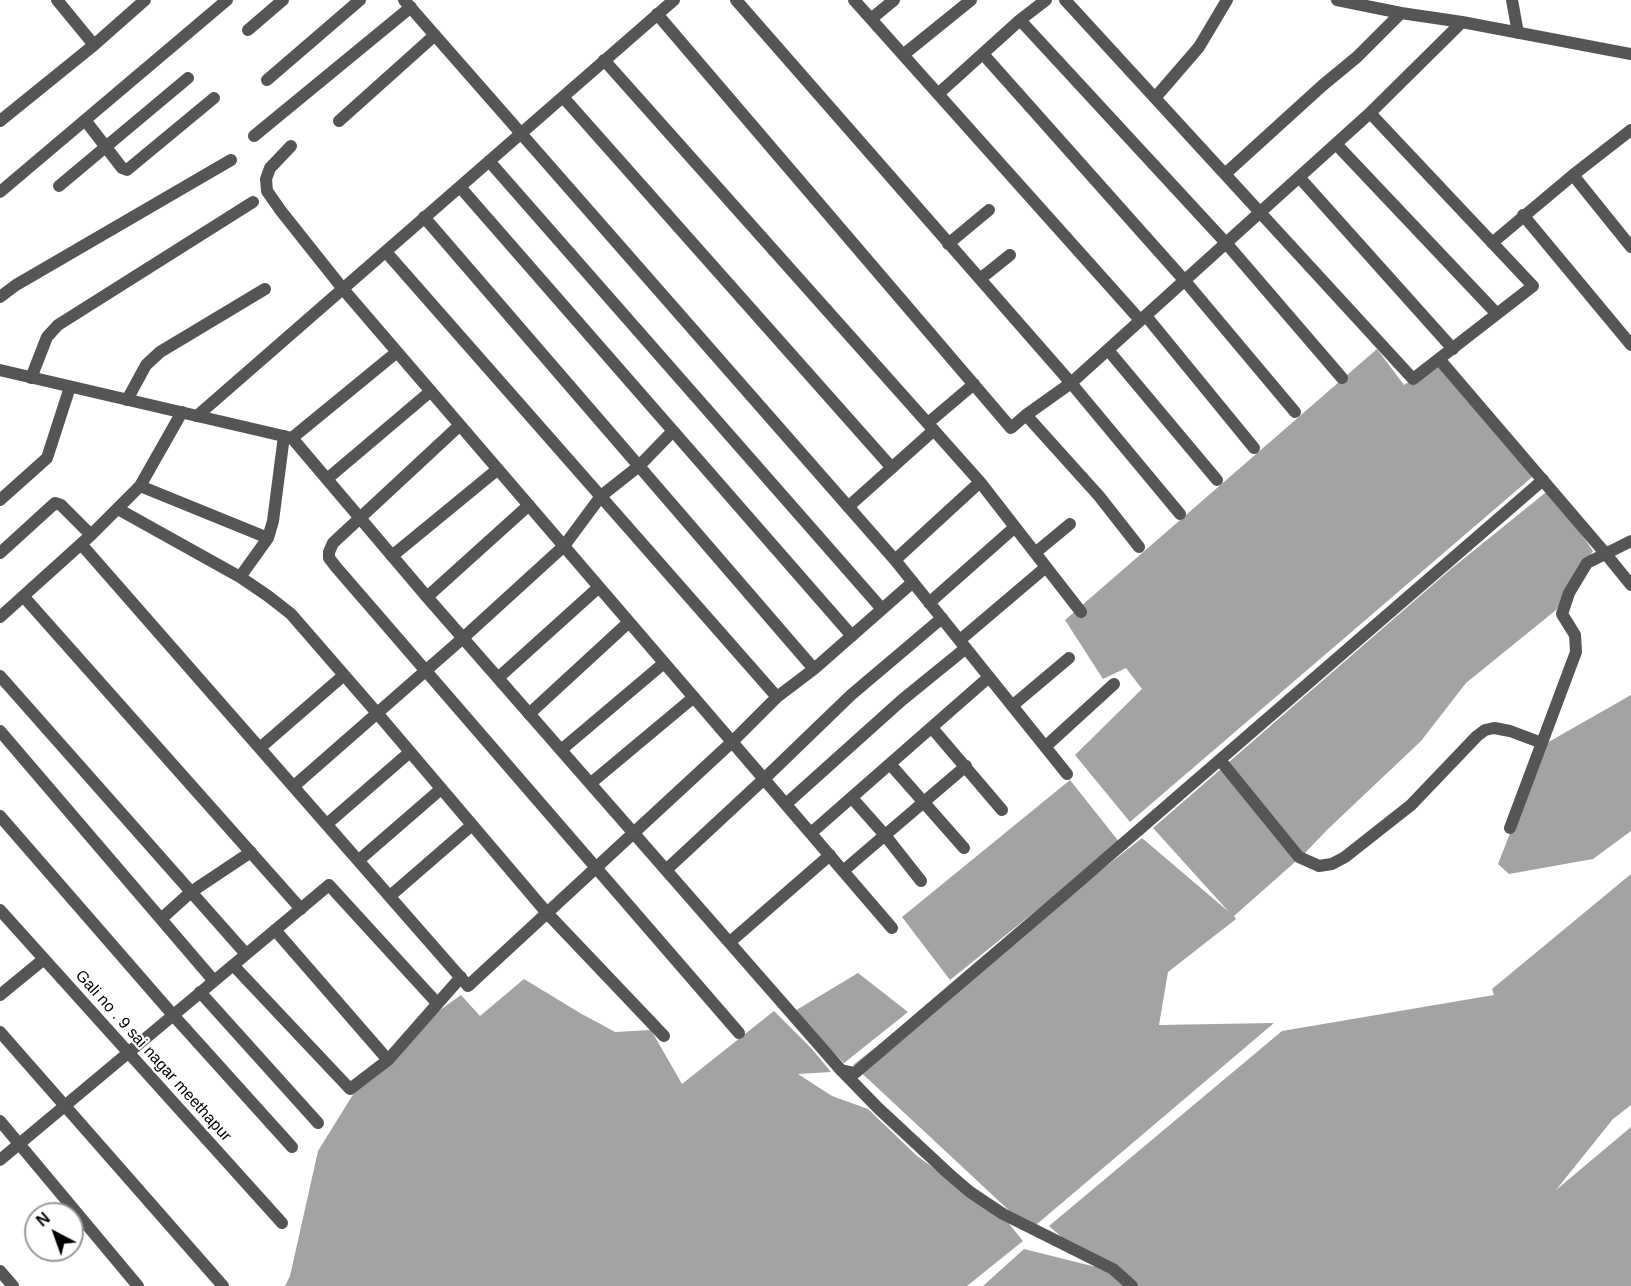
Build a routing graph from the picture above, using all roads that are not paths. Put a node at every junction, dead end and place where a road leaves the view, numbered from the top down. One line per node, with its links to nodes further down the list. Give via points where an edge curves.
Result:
1 (57, 0): 25 (street)
2 (145, 0): 25 (street)
3 (227, 0): 37 (street)
4 (283, 0): 22 (street)
5 (360, 0): 31 (street)
6 (674, 0): 17 (street)
7 (736, 0): 61 (street)
8 (854, 0): 19 (street)
9 (894, 0): 19 (street)
10 (971, 0): 28 (street)
11 (1046, 0): 20 (street)
12 (1065, 0): 35 (street)
13 (1227, 0): 35 (street, via 1198,47)
14 (1336, 0): 18 (street)
15 (1512, 0): 23 (street)
16 (408, 4): 24 (street); 42 (street)
17 (657, 14): 29 (street); 81 (street)
18 (1401, 14): 21 (street); 48 (street)
19 (871, 19): 28 (street)
20 (1020, 20): 26 (street); 59 (street)
21 (1462, 22): 23 (street); 36 (street)
22 (248, 30)
23 (1518, 33): 27 (street)
24 (435, 35): 39 (street); 41 (street)
25 (94, 45): 38 (street)
26 (983, 54): 32 (street); 66 (street)
27 (1631, 54)
28 (903, 56): 32 (street)
29 (604, 60): 33 (street); 90 (street)
30 (188, 78): 45 (street)
31 (267, 80)
32 (938, 94): 71 (street)
33 (563, 97): 41 (street); 95 (street)
34 (214, 98): 45 (street, via 127,170)
35 (1155, 98): 48 (street)
36 (1370, 113): 43 (street); 60 (street)
37 (85, 120): 45 (street); 53 (street)
38 (0, 121)
39 (339, 122)
40 (1631, 130): 49 (street)
41 (522, 132): 47 (street); 105 (street)
42 (254, 136)
43 (1336, 144): 50 (street); 70 (street)
44 (291, 146): 67 (street, via 270,168 267,191)
45 (106, 148): 51 (street)
46 (231, 160): 69 (street)
47 (489, 161): 52 (street); 130 (street)
48 (1225, 174): 56 (street)
49 (1573, 175): 57 (street); 62 (street)
50 (1299, 177): 56 (street); 73 (street)
51 (59, 186)
52 (460, 187): 58 (street); 91 (street)
53 (0, 192)
54 (253, 202): 78 (street, via 58,324 47,337)
55 (989, 210): 61 (street)
56 (1260, 212): 59 (street); 76 (street, via 1413,379)
57 (1523, 215): 60 (street); 72 (street)
58 (424, 217): 63 (street); 94 (street)
59 (1226, 243): 66 (street); 79 (street)
60 (1492, 243): 70 (street, via 1533,286)
61 (948, 244): 65 (street)
62 (1631, 247)
63 (386, 252): 67 (street); 102 (street)
64 (1010, 255): 65 (street)
65 (980, 279): 80 (street)
66 (1185, 281): 71 (street); 86 (street)
67 (343, 288): 75 (street); 88 (street)
68 (265, 289): 84 (street, via 160,352 146,365)
69 (0, 297)
70 (1497, 314): 73 (street)
71 (1143, 318): 74 (street); 93 (street)
72 (1631, 345)
73 (1452, 349): 76 (street)
74 (1108, 350): 80 (street); 98 (street)
75 (397, 352): 83 (street); 92 (street)
76 (1439, 359): 99 (street)
77 (0, 370): 78 (street)
78 (31, 378): 82 (street)
79 (1342, 378)
80 (1071, 383): 87 (street); 107 (street)
81 (974, 384): 87 (street, via 1011,428); 90 (street)
82 (70, 387): 84 (street); 103 (street, via 47,458)
83 (431, 391): 89 (street); 97 (street)
84 (127, 400): 85 (street)
85 (182, 412): 88 (street); 101 (street)
86 (1295, 412)
87 (1026, 415): 116 (street)
88 (197, 416): 92 (street)
89 (460, 425): 96 (street); 108 (street)
90 (931, 427): 95 (street); 100 (street)
91 (673, 431): 94 (street); 135 (street)
92 (288, 437): 97 (street); 112 (street)
93 (1254, 448)
94 (639, 466): 102 (street); 140 (street)
95 (892, 468): 105 (street)
96 (498, 469): 104 (street); 120 (street)
97 (327, 479): 108 (street)
98 (1217, 480)
99 (1543, 480): 119 (street); 160 (street)
100 (980, 482): 110 (street); 121 (street)
101 (140, 486): 106 (street); 112 (street)
102 (601, 496): 115 (street); 148 (street)
103 (0, 500)
104 (529, 506): 115 (street); 128 (street)
105 (848, 507): 121 (street)
106 (118, 509): 111 (street); 123 (street)
107 (1180, 514)
108 (359, 517): 120 (street); 141 (street, via 333,543 329,558)
109 (1070, 524): 118 (street)
110 (1015, 527): 118 (street); 129 (street)
111 (91, 535): 114 (street); 117 (street, via 55,503)
112 (268, 538): 123 (street)
113 (1631, 541): 119 (street)
114 (81, 544): 127 (street); 156 (street)
115 (564, 546): 126 (street); 136 (street)
116 (1139, 547)
117 (0, 553)
118 (1035, 553): 122 (street)
119 (1605, 553): 125 (street); 155 (street, via 1587,562 1563,606 1562,614 1575,635 1576,652)
120 (392, 556): 128 (street)
121 (895, 560): 124 (street)
122 (1046, 567): 131 (street); 137 (street)
123 (240, 578): 142 (street, via 291,614)
124 (913, 582): 129 (street); 130 (street)
125 (1631, 585)
126 (599, 587): 134 (street); 144 (street)
127 (24, 597): 132 (street); 180 (street)
128 (427, 597): 136 (street)
129 (929, 603): 133 (street)
130 (882, 609): 135 (street)
131 (1081, 612)
132 (0, 617)
133 (942, 618): 137 (street); 164 (street, via 850,695)
134 (629, 622): 139 (street); 151 (street)
135 (852, 636): 140 (street)
136 (463, 638): 141 (street); 144 (street)
137 (963, 644): 145 (street); 170 (street)
138 (1069, 658): 149 (street)
139 (664, 663): 147 (street); 158 (street)
140 (814, 669): 148 (street)
141 (426, 670): 150 (street); 183 (street)
142 (344, 675): 150 (street); 156 (street)
143 (0, 676): 187 (street)
144 (498, 678): 151 (street)
145 (989, 678): 149 (street); 152 (street)
146 (1114, 684): 157 (street)
147 (694, 697): 154 (street); 165 (street)
148 (777, 697): 154 (street)
149 (1012, 706): 157 (street)
150 (377, 713): 159 (street); 166 (street)
151 (529, 714): 158 (street)
152 (932, 728): 161 (street); 162 (street)
153 (0, 731): 192 (street)
154 (732, 742): 164 (street); 176 (street)
155 (1542, 742): 160 (street, via 1510,731 1485,730 1411,805 1346,857 1319,866 1299,857); 175 (street)
156 (261, 747): 166 (street)
157 (1045, 747): 163 (street)
158 (561, 750): 165 (street)
159 (410, 752): 167 (street); 173 (street)
160 (1220, 760): 210 (street, via 855,1073)
161 (890, 764): 168 (street); 169 (street)
162 (966, 766): 169 (street); 171 (street)
163 (1067, 774)
164 (764, 779): 170 (street); 184 (street)
165 (591, 783): 176 (street)
166 (294, 786): 173 (street)
167 (441, 789): 174 (street); 182 (street)
168 (852, 798): 177 (street); 178 (street)
169 (924, 802): 178 (street); 179 (street)
170 (786, 804): 177 (street)
171 (1002, 810)
172 (0, 816): 204 (street)
173 (327, 824): 182 (street)
174 (472, 825): 188 (street); 191 (street)
175 (1510, 828)
176 (634, 833): 183 (street); 184 (street)
177 (811, 833): 181 (street)
178 (884, 834): 185 (street); 186 (street)
179 (964, 848)
180 (251, 852): 187 (street); 189 (street)
181 (830, 855): 185 (street); 195 (street)
182 (359, 860): 188 (street)
183 (596, 868): 191 (street); 206 (street)
184 (666, 870): 195 (street)
185 (843, 871): 193 (street)
186 (921, 881)
187 (191, 892): 192 (street); 196 (street)
188 (390, 896): 199 (street)
189 (301, 909): 194 (street); 203 (street, via 329,885)
190 (0, 910): 197 (street, Gali no . 9 sai nagar meethapur)
191 (547, 914): 199 (street, via 468,986); 207 (street)
192 (161, 919): 200 (street)
193 (892, 928)
194 (275, 930): 196 (street); 209 (street)
195 (729, 942): 210 (street)
196 (246, 954): 198 (street)
197 (44, 959): 202 (street); 208 (street, Gali no . 9 sai nagar meethapur)
198 (233, 965): 200 (street); 209 (street, via 350,1089)
199 (461, 977): 203 (street)
200 (214, 981): 201 (street)
201 (200, 992): 204 (street); 213 (street)
202 (0, 995)
203 (437, 1003): 209 (street)
204 (173, 1015): 208 (street); 215 (street)
205 (0, 1032): 211 (street)
206 (739, 1033)
207 (664, 1036)
208 (128, 1052): 211 (street); 217 (street, Gali no . 9 sai nagar meethapur)
209 (388, 1060)
210 (841, 1070): 222 (street, via 970,1192 1003,1214 1113,1269)
211 (66, 1106): 214 (street); 221 (street)
212 (0, 1120): 214 (street)
213 (318, 1123)
214 (20, 1144): 216 (street); 220 (street)
215 (292, 1147)
216 (0, 1160)
217 (282, 1223)
218 (0, 1271): 219 (street)
219 (13, 1286)
220 (138, 1286)
221 (223, 1286)
222 (1132, 1286)

